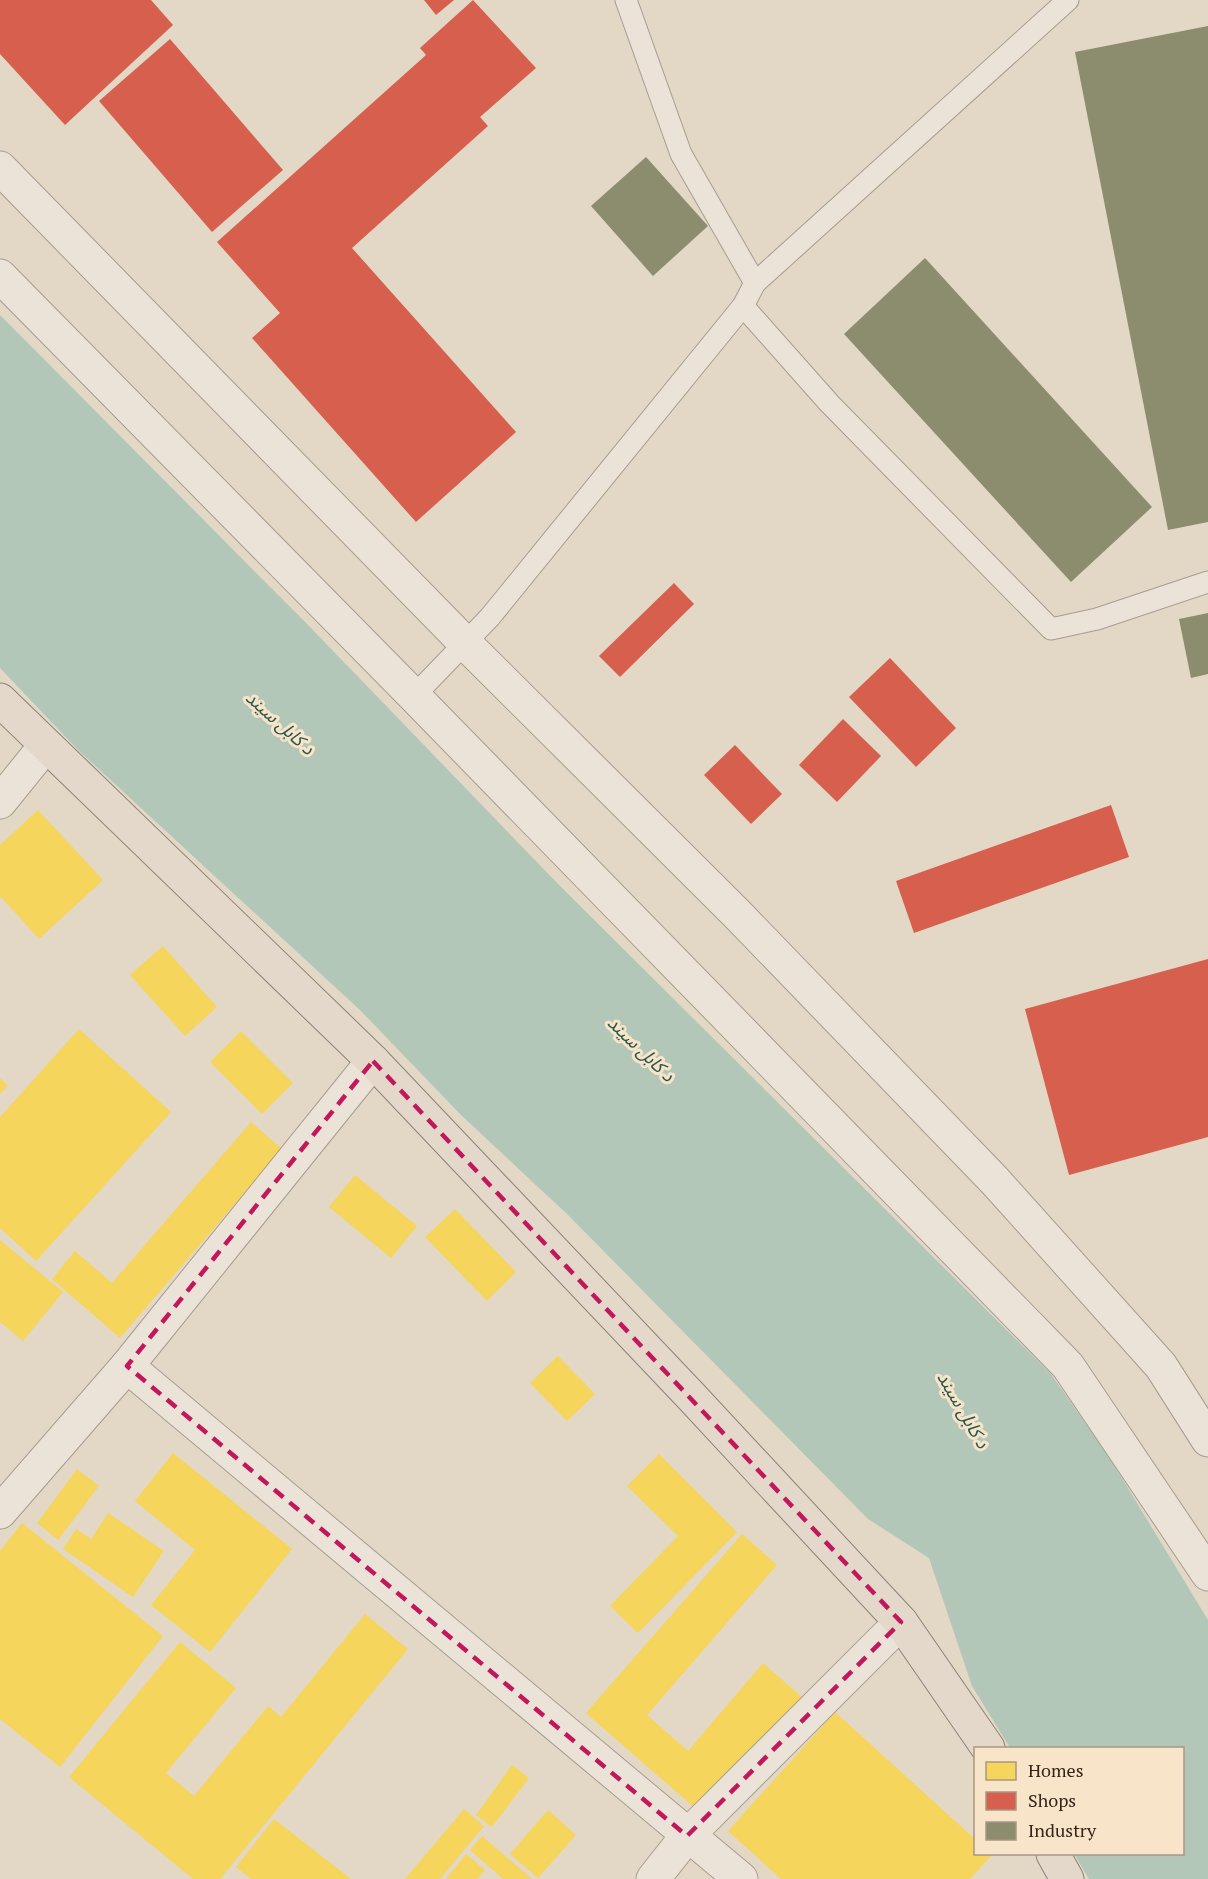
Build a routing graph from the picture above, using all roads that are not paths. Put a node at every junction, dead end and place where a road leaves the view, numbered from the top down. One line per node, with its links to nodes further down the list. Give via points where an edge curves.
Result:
1 (626, 0): 5 (lane, via 681,154)
2 (1068, 0): 5 (lane)
3 (0, 168): 8 (street)
4 (0, 276): 9 (street)
5 (755, 283): 6 (lane)
6 (743, 306): 7 (lane, via 829,402 1051,629 1097,619); 8 (lane)
7 (1208, 582)
8 (465, 643): 9 (lane); 15 (street, via 738,915 995,1181 1161,1366)
9 (414, 696): 17 (street, via 1068,1366)
10 (0, 700): 11 (main road)
11 (46, 745): 12 (street); 13 (main road)
12 (0, 802)
13 (373, 1061): 14 (street); 18 (main road)
14 (127, 1366): 16 (street); 20 (street)
15 (1208, 1440)
16 (0, 1512)
17 (1208, 1574)
18 (901, 1622): 19 (main road); 20 (street)
19 (987, 1747)
20 (687, 1836): 22 (street); 23 (street)
21 (1054, 1855): 24 (main road)
22 (653, 1879)
23 (741, 1879)
24 (1067, 1879)

